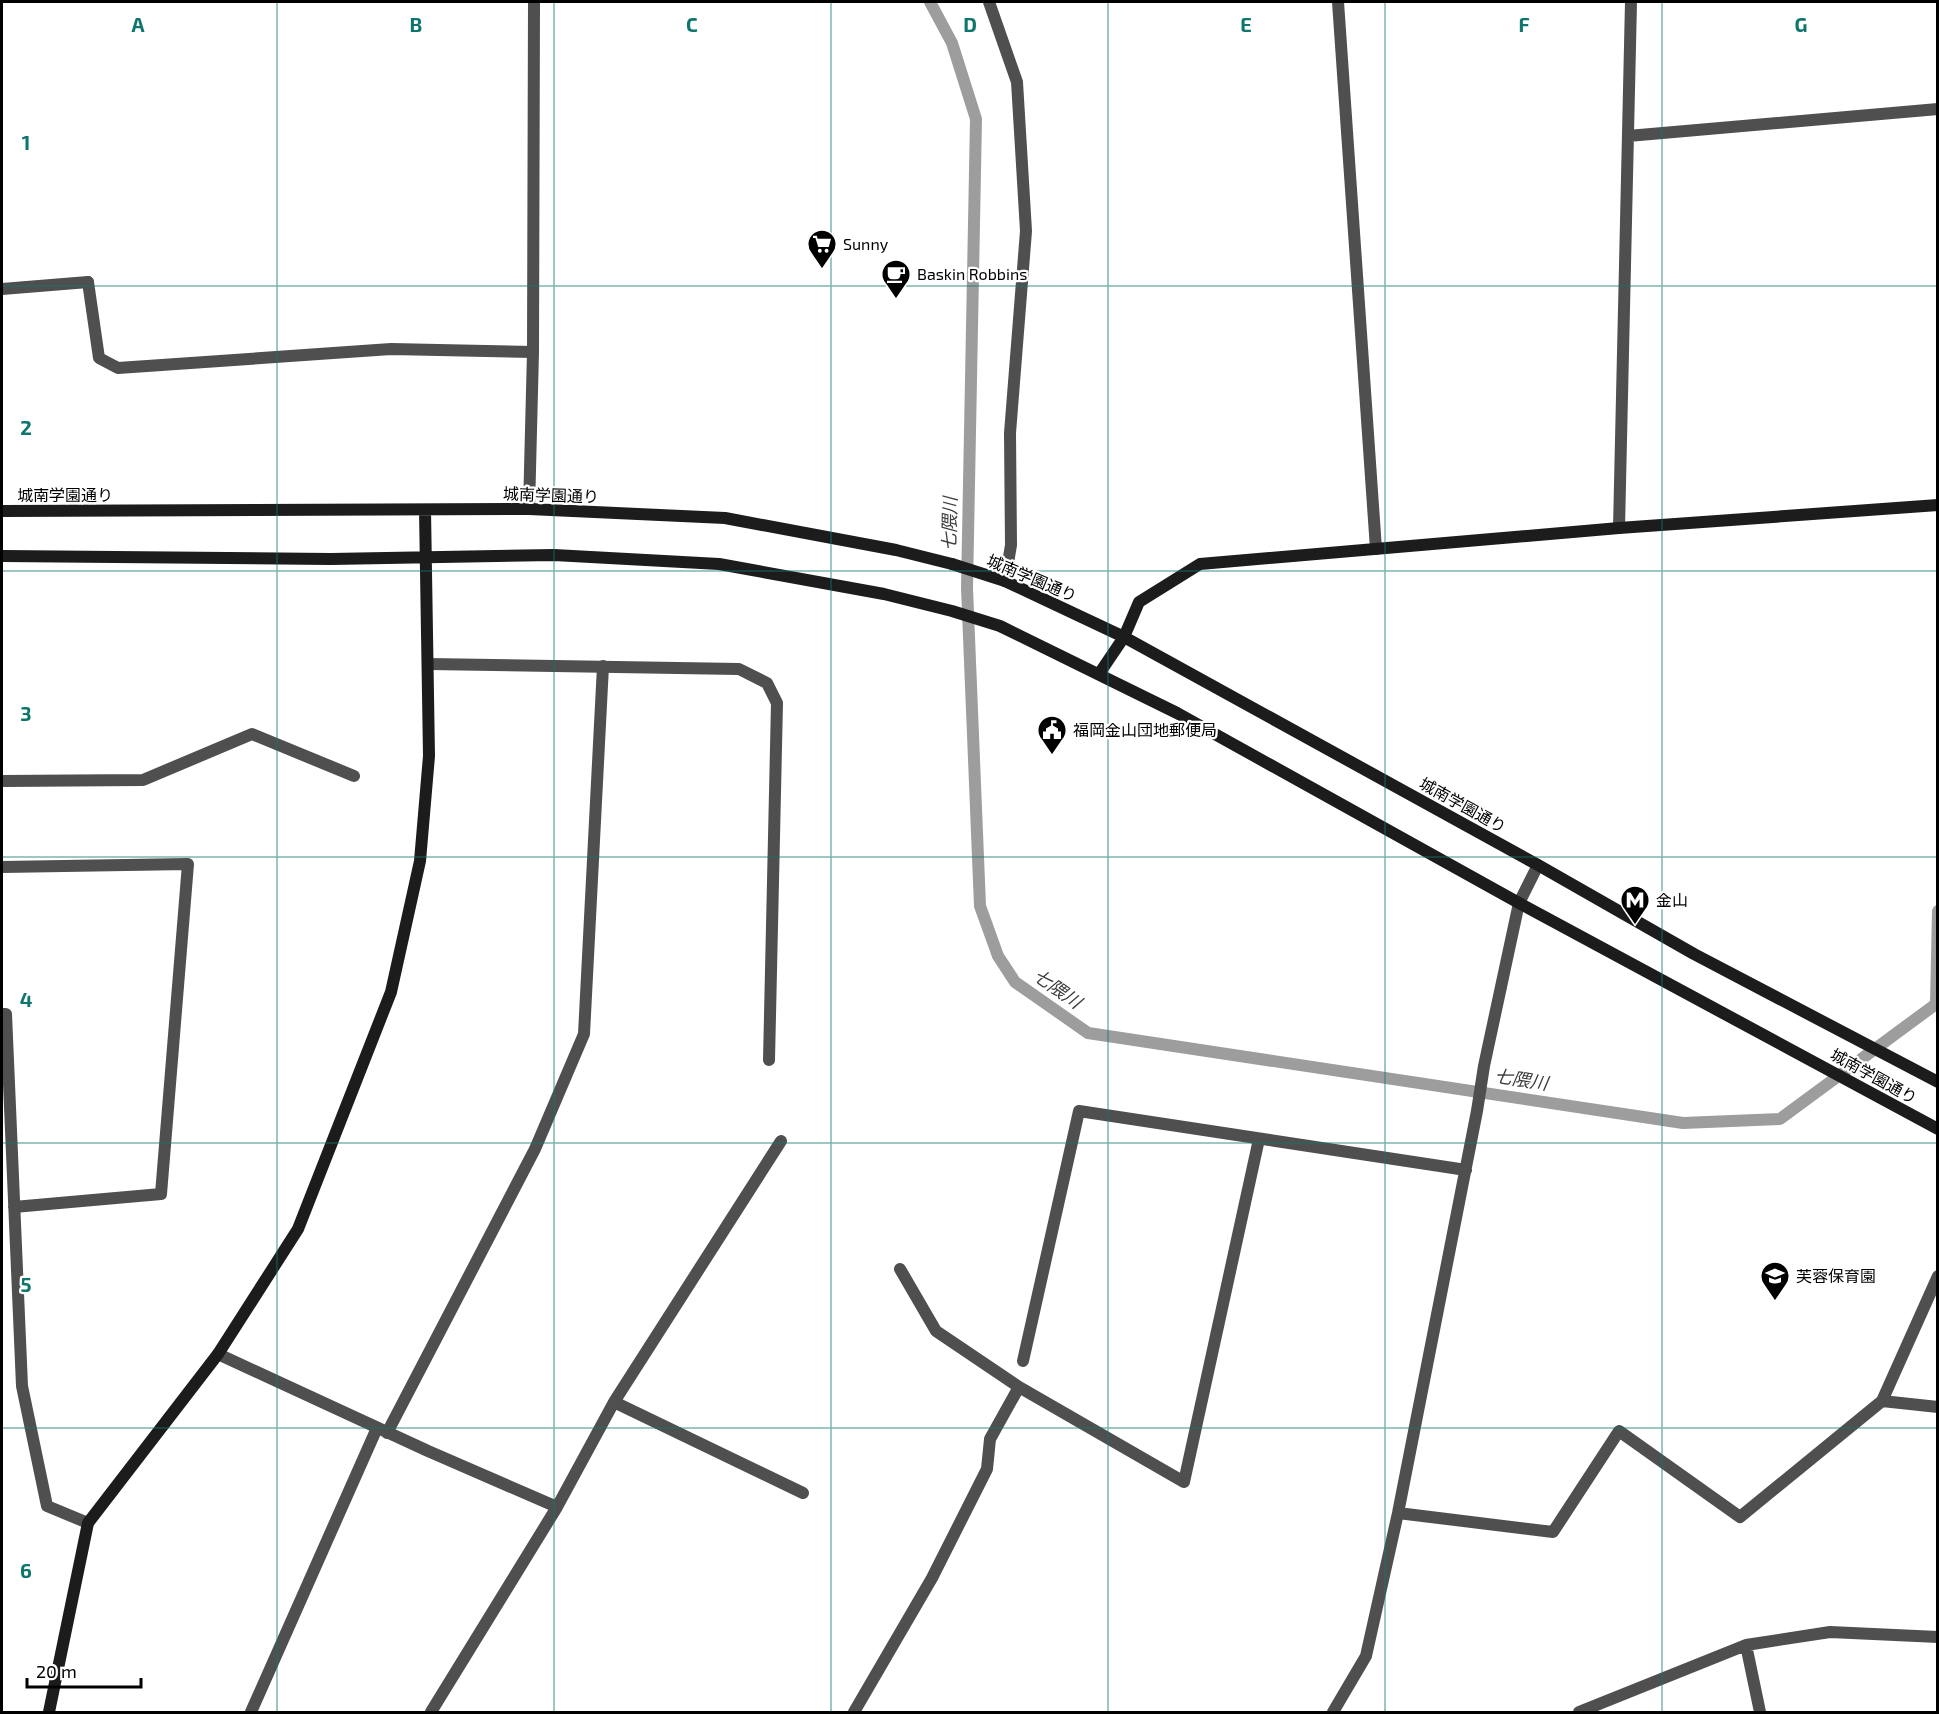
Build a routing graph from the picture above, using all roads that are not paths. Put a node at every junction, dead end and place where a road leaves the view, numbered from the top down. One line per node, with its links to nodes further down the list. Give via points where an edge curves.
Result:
1 (534, 2): 8 (street)
2 (989, 2): 17 (street, via 1017,82 1026,231 1011,433 1011,545)
3 (1338, 2): 14 (street)
4 (1631, 2): 6 (street)
5 (1938, 109): 6 (street)
6 (1628, 136): 13 (street)
7 (2, 289): 8 (street, via 88,282 99,358 118,368 391,349)
8 (533, 351): 10 (street)
9 (1938, 505): 13 (street)
10 (529, 509): 11 (street, 城南学園通り); 17 (street, 城南学園通り, bridge, via 725,518 896,550)
11 (425, 510): 12 (street, 城南学園通り); 16 (street)
12 (2, 511)
13 (1618, 528): 14 (street)
14 (1376, 549): 18 (street, via 1200,564 1139,602)
15 (2, 556): 16 (street, 城南学園通り)
16 (426, 557): 19 (street); 21 (street, 城南学園通り, via 554,555 719,564 952,610 1000,626)
17 (1005, 581): 18 (street, 城南学園通り)
18 (1124, 637): 21 (street); 24 (street, 城南学園通り)
19 (428, 664): 20 (street); 37 (street, via 429,756 420,861 391,992 298,1229)
20 (603, 666): 28 (street, via 740,669 767,683 777,703); 43 (street, via 584,1034 535,1149)
21 (1099, 674): 26 (street, 城南学園通り, via 1177,713)
22 (354, 776): 23 (street, via 252,734 142,780)
23 (2, 781)
24 (1538, 865): 26 (street); 29 (street, 城南学園通り, via 1694,954)
25 (2, 867): 34 (street, via 188,864 161,1194)
26 (1519, 903): 30 (street, 城南学園通り); 33 (street)
27 (2, 1014): 34 (street, via 6,1014)
28 (770, 1060)
29 (1938, 1082)
30 (1938, 1129)
31 (1259, 1138): 33 (street); 38 (street, via 1079,1111); 39 (street, via 1184,1482)
32 (781, 1141): 41 (street)
33 (1466, 1170): 46 (street)
34 (14, 1207): 47 (street, via 22,1386 47,1506)
35 (900, 1269): 39 (street, via 936,1331)
36 (1938, 1276): 40 (street)
37 (218, 1354): 43 (street); 47 (street)
38 (1023, 1360)
39 (1018, 1387): 53 (street, via 990,1439 987,1468 937,1568)
40 (1881, 1401): 42 (street); 46 (street, via 1740,1517 1619,1431 1553,1532)
41 (614, 1402): 44 (street); 45 (street)
42 (1938, 1407)
43 (382, 1430): 45 (street); 51 (street)
44 (803, 1493)
45 (557, 1507): 52 (street)
46 (1398, 1513): 54 (street, via 1366,1656)
47 (88, 1523): 50 (street)
48 (1938, 1637): 49 (street, via 1830,1632)
49 (1746, 1645): 55 (street); 56 (street)
50 (49, 1713)
51 (251, 1713)
52 (431, 1713)
53 (854, 1713)
54 (1332, 1713)
55 (1579, 1713)
56 (1760, 1713)

